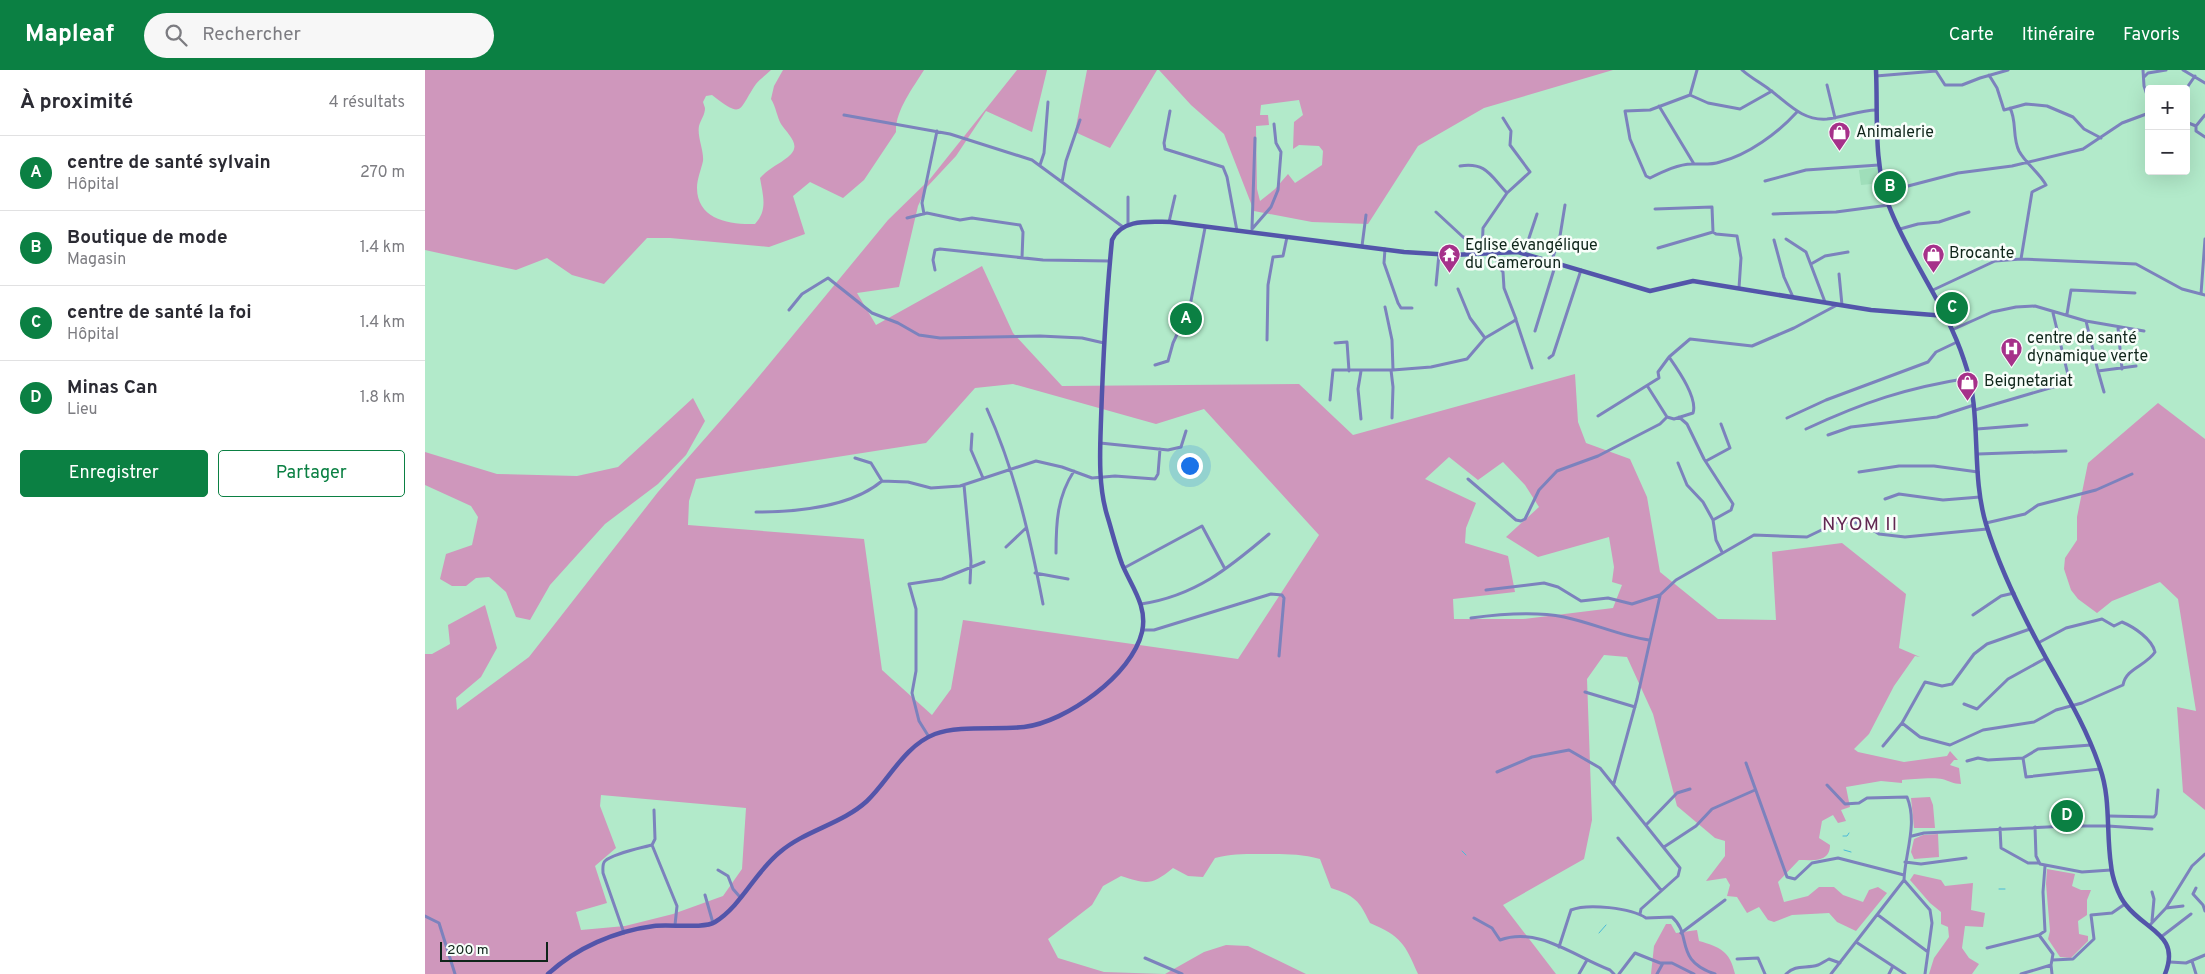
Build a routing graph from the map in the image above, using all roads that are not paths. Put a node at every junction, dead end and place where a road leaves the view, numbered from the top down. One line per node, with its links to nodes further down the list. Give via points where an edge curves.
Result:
1 (1697, 70): 17 (street)
2 (1742, 70): 15 (street)
3 (1876, 70): 9 (street)
4 (2008, 70): 8 (street)
5 (2143, 70): 11 (street)
6 (2166, 70): 11 (street, via 2148,73)
7 (2183, 70): 10 (street)
8 (1989, 75): 9 (street, via 1955,87 1945,85 1936,72); 20 (street, via 2004,110)
9 (1876, 76): 21 (street)
10 (2195, 76): 12 (street); 14 (street)
11 (2144, 78): 16 (street)
12 (2205, 83)
13 (1827, 85): 28 (street)
14 (2189, 85)
15 (1772, 91): 17 (street, via 1737,110 1705,102); 23 (street)
16 (2145, 91)
17 (1690, 94): 19 (street)
18 (1048, 102): 39 (street)
19 (1659, 106): 38 (street); 38 (street, via 1624,113 1644,173 1650,178)
20 (2010, 108): 35 (street, via 2037,104 2055,108); 37 (street, via 2015,142)
21 (1877, 110): 28 (street); 40 (street)
22 (1170, 111): 63 (street, via 1163,143 1165,149 1223,167)
23 (1797, 112): 28 (street, via 1814,118); 38 (street, via 1783,126 1749,149 1721,162)
24 (2145, 114): 35 (street, via 2131,118)
25 (844, 115): 33 (street)
26 (2205, 115): 32 (street)
27 (1503, 118): 44 (street, via 1511,131 1510,145 1530,170)
28 (1835, 118)
29 (1080, 120): 43 (street)
30 (1273, 124): 62 (street, via 1281,152 1277,190 1271,207)
31 (2190, 124): 32 (street)
32 (2196, 126): 36 (street, via 2196,131)
33 (937, 131): 39 (street); 53 (street, via 922,203)
34 (1255, 138): 62 (street)
35 (2101, 138): 37 (street, via 2083,149)
36 (2205, 138)
37 (2025, 162): 45 (street, via 1958,173); 79 (street, via 2046,185 2032,192)
38 (1694, 164)
39 (1040, 165): 43 (street)
40 (1879, 165): 42 (street, via 1807,170); 45 (street)
41 (1461, 166): 44 (street, via 1475,164 1484,169)
42 (1765, 181)
43 (1062, 182): 59 (street)
44 (1507, 192): 69 (street, via 1483,228)
45 (1885, 192): 49 (street)
46 (1128, 196): 59 (street)
47 (1175, 196): 58 (street)
48 (1565, 205): 81 (street)
49 (1889, 205): 55 (street, via 1836,212); 61 (street)
50 (1655, 209): 64 (street, via 1712,207)
51 (1436, 212): 69 (street, via 1458,233)
52 (1969, 212): 61 (street, via 1939,222)
53 (924, 214): 57 (street); 78 (street, via 1020,225 1023,232)
54 (1537, 214): 75 (street)
55 (1773, 214)
56 (1366, 215): 70 (street)
57 (907, 218)
58 (1169, 222): 59 (street, via 1147,221); 60 (street)
59 (1126, 226): 80 (street, via 1112,240)
60 (1205, 228): 63 (street); 115 (street, via 1187,316 1173,343 1169,361)
61 (1900, 229): 90 (street)
62 (1252, 231): 63 (street); 65 (street)
63 (1237, 232)
64 (1713, 232): 71 (street); 88 (street, via 1737,237 1741,258)
65 (1287, 237): 70 (street); 109 (street, via 1283,256 1273,256 1268,285)
66 (1786, 239): 82 (street, via 1803,249)
67 (2205, 239): 86 (street)
68 (1774, 240): 93 (street, via 1784,277)
69 (1482, 245): 77 (street)
70 (1362, 246): 72 (street)
71 (1658, 248)
72 (1385, 249): 76 (street); 97 (street, via 1384,266 1398,303 1401,308)
73 (1847, 252): 82 (street, via 1825,256)
74 (1495, 253): 75 (street); 77 (street); 102 (street)
75 (1524, 253): 81 (street)
76 (1439, 254): 77 (street); 87 (street)
77 (1482, 254)
78 (1022, 258): 80 (street); 83 (street, via 940,249 935,250)
79 (2021, 259): 90 (street, via 1995,261); 92 (street, via 2136,264 2182,289)
80 (1110, 261): 110 (street)
81 (1554, 261): 84 (street); 106 (street)
82 (1811, 264): 94 (street)
83 (935, 270)
84 (1581, 270): 88 (street, via 1651,291 1693,281); 113 (street, via 1553,355)
85 (1839, 274): 95 (street)
86 (2203, 281): 92 (street)
87 (1436, 285)
88 (1739, 288): 93 (street)
89 (1458, 289): 108 (street, via 1470,318)
90 (1933, 290): 101 (street)
91 (2135, 293): 100 (street, via 2071,290)
92 (2203, 295)
93 (1794, 298): 94 (street)
94 (1825, 302): 95 (street)
95 (1840, 305): 101 (street); 114 (street, via 1759,344 1748,346 1690,339)
96 (1385, 306): 119 (street, via 1392,340)
97 (1413, 308)
98 (789, 310): 110 (street, via 802,294 828,278 872,313 919,335 940,338 1040,336)
99 (2053, 312): 100 (street); 105 (street, via 2034,306 2003,309); 129 (street, via 2069,379 2067,383)
100 (2067, 314): 103 (street)
101 (1946, 316): 105 (street)
102 (1515, 319): 108 (street); 117 (street)
103 (2086, 321): 104 (street); 122 (street)
104 (2118, 328): 107 (street); 118 (street)
105 (1953, 330): 111 (street)
106 (1535, 331)
107 (2144, 331)
108 (1485, 338): 119 (street, via 1467,359 1431,368)
109 (1267, 340)
110 (1104, 342): 143 (street)
111 (1958, 342): 123 (street); 134 (street, via 1936,352 1929,362)
112 (1335, 343): 120 (street, via 1347,342)
113 (1549, 358)
114 (1669, 358): 124 (street, via 1658,372 1659,378); 132 (street, via 1683,378 1694,406 1693,413)
115 (1155, 366)
116 (2137, 366): 118 (street)
117 (1532, 368)
118 (2122, 369): 122 (street)
119 (1392, 370): 121 (street); 133 (street)
120 (1349, 371): 121 (street); 126 (street, via 1333,370)
121 (1361, 371): 135 (street, via 1358,389)
122 (2098, 371): 125 (street)
123 (1969, 378): 127 (street); 139 (street, via 1879,398)
124 (1648, 387): 130 (street); 131 (street)
125 (2104, 392)
126 (1330, 400)
127 (1974, 404): 129 (street); 142 (street, via 1937,417 1851,426)
128 (987, 409): 150 (street)
129 (1975, 410): 138 (street)
130 (1598, 416)
131 (1667, 417): 132 (street); 157 (street, via 1660,424 1597,456 1557,471 1539,490 1521,521)
132 (1679, 417): 148 (street, via 1687,424)
133 (1392, 418)
134 (1787, 418)
135 (1361, 419)
136 (1721, 424): 148 (street, via 1730,448)
137 (2027, 424): 138 (street)
138 (1977, 429): 146 (street)
139 (1806, 430)
140 (1185, 431): 144 (street, via 1181,447)
141 (972, 434): 155 (street, via 971,450)
142 (1828, 435)
143 (1100, 443): 144 (street); 156 (street)
144 (1160, 449): 156 (street, via 1155,479)
145 (2066, 450): 146 (street)
146 (1978, 454): 153 (street)
147 (855, 458): 158 (street, via 871,462)
148 (1706, 461): 163 (street, via 1733,504 1731,510)
149 (1678, 463): 163 (street, via 1687,486 1703,502)
150 (1009, 468): 151 (street, via 1036,461); 155 (street); 165 (street)
151 (1074, 471): 156 (street); 170 (street, via 1059,504)
152 (1859, 472): 153 (street, via 1934,466)
153 (1978, 472): 160 (street)
154 (2132, 474): 164 (street, via 2095,490 2038,505 2025,514)
155 (983, 478): 159 (street)
156 (1102, 478): 173 (street, via 1106,511)
157 (1468, 479)
158 (882, 481): 159 (street, via 908,482 931,488); 162 (street, via 864,494 822,505 792,512)
159 (964, 485): 172 (street)
160 (1979, 497): 161 (street, via 1943,500 1899,494); 164 (street)
161 (1885, 499)
162 (756, 512)
163 (1713, 520): 169 (street)
164 (1986, 523): 166 (street)
165 (1027, 528): 168 (street); 175 (street)
166 (1988, 529): 169 (street, via 1905,537 1879,534 1862,523 1838,522 1807,537 1754,535); 179 (street)
167 (1269, 534): 174 (street)
168 (1006, 547)
169 (1721, 552): 180 (street, via 1676,580)
170 (1056, 553)
171 (984, 562): 172 (street)
172 (971, 568): 177 (street); 196 (street, via 942,579 909,584 916,609 916,671 912,693 919,721)
173 (1124, 568): 174 (street, via 1202,526); 182 (street)
174 (1225, 569): 182 (street, via 1187,592)
175 (1035, 573): 176 (street); 181 (street)
176 (1068, 579)
177 (969, 582)
178 (1486, 590): 180 (street, via 1544,583 1581,601 1608,598 1632,604)
179 (2014, 594): 183 (street, via 2001,596); 185 (street)
180 (1660, 595): 187 (street)
181 (1043, 604)
182 (1141, 604): 186 (street)
183 (1973, 615)
184 (1471, 618): 187 (street, via 1536,614 1564,617 1628,637)
185 (2030, 628): 188 (street); 195 (street, via 1987,644 1974,654 1952,684 1942,686 1925,682)
186 (1142, 630): 189 (street, via 1154,630 1271,594 1282,595 1285,598); 196 (street, via 1137,645 1110,681 1059,716 1028,727 943,732)
187 (1649, 640): 194 (street)
188 (2038, 643): 190 (street); 193 (street, via 2066,628 2102,619 2114,626 2122,622 2134,628 2154,648 2152,657 2136,666 2123,685)
189 (1279, 656)
190 (2046, 658): 192 (street, via 2008,679 1977,710); 193 (street)
191 (1585, 692): 194 (street)
192 (1964, 704)
193 (2073, 705): 195 (street, via 2034,722 1983,730 1950,745 1921,738); 197 (street)
194 (1635, 707): 204 (street)
195 (1902, 723): 198 (street)
196 (929, 737): 233 (street, via 902,759 861,805 778,854)
197 (2091, 745): 199 (street, via 2038,749); 202 (street)
198 (1883, 746)
199 (2023, 758): 200 (street); 202 (street, via 2026,778)
200 (1967, 761)
201 (1746, 763): 207 (street)
202 (2100, 769): 210 (street)
203 (1497, 772): 204 (street, via 1532,757 1569,750 1600,768)
204 (1614, 783): 211 (street)
205 (1827, 785): 216 (street, via 1845,804 1859,804 1867,798 1907,797)
206 (1690, 789): 211 (street, via 1677,793)
207 (1755, 790): 219 (street, via 1712,809 1696,826); 227 (street, via 1789,879 1795,879 1812,863 1838,858)
208 (2158, 790): 210 (street, via 2154,817)
209 (654, 810): 218 (street)
210 (2108, 816): 212 (street)
211 (1646, 825): 219 (street)
212 (2108, 826): 213 (street); 215 (street); 226 (street)
213 (2035, 827): 214 (street); 223 (street)
214 (2000, 828): 216 (street); 223 (street, via 2001,848 2028,863)
215 (2152, 830)
216 (1912, 836): 222 (street)
217 (1618, 838): 230 (street)
218 (653, 844): 247 (street, via 675,898); 249 (street, via 629,850 603,865)
219 (1664, 847): 230 (street, via 1680,871)
220 (2205, 854): 238 (street, via 2192,866)
221 (1966, 858): 222 (street, via 1921,864)
222 (1905, 862): 227 (street)
223 (2040, 864): 224 (street)
224 (2045, 866): 226 (street, via 2082,872); 250 (street, via 2046,927)
225 (718, 870): 233 (street, via 728,876)
226 (2111, 870): 235 (street)
227 (1904, 875): 228 (street)
228 (1904, 880): 242 (street); 255 (street, via 1930,910 1932,923)
229 (2196, 888): 236 (street, via 2193,894)
230 (1661, 890): 240 (street, via 1641,909)
231 (2152, 892): 246 (street, via 2155,899)
232 (705, 894): 245 (street)
233 (740, 897): 245 (street)
234 (1725, 900): 248 (street)
235 (2125, 904): 246 (street); 260 (street, via 2112,913 2091,915 2094,939 2073,959)
236 (2204, 904): 239 (street)
237 (2183, 906): 238 (street)
238 (2165, 908): 246 (street)
239 (2205, 911)
240 (1640, 914): 248 (street, via 1646,918 1673,917); 253 (street, via 1604,908 1571,910)
241 (2191, 914): 251 (street)
242 (1877, 915): 252 (street); 255 (street)
243 (425, 916): 268 (street, via 439,923)
244 (1474, 918): 253 (street, via 1492,928 1500,940 1518,935)
245 (713, 923): 247 (street)
246 (2151, 924): 251 (street)
247 (675, 925): 249 (street, via 653,926)
248 (1681, 933): 267 (street, via 1689,957)
249 (625, 934): 269 (street, via 593,943 571,954)
250 (2039, 935): 254 (street); 260 (street, via 2053,954)
251 (2161, 937): 262 (street, via 2170,949)
252 (1856, 942): 264 (street); 266 (street)
253 (1559, 947): 259 (street)
254 (1987, 948)
255 (1928, 952): 282 (street)
256 (2205, 955): 261 (street)
257 (1145, 958): 270 (street)
258 (1737, 959): 277 (street, via 1758,958)
259 (1587, 960): 271 (street); 272 (street)
260 (2053, 960): 265 (street)
261 (2192, 961): 262 (street); 286 (street)
262 (2170, 962): 285 (street)
263 (1663, 963): 273 (street, via 1635,953); 274 (street); 275 (street, via 1672,963)
264 (1840, 963): 278 (street, via 1829,959 1816,966 1804,965); 279 (street)
265 (2051, 965): 283 (street); 284 (street)
266 (1893, 966): 280 (street); 281 (street)
267 (1701, 969): 275 (street); 276 (street)
268 (455, 974)
269 (548, 974)
270 (1182, 974)
271 (1579, 974)
272 (1613, 974)
273 (1619, 974)
274 (1657, 974)
275 (1695, 974)
276 (1715, 974)
277 (1765, 974)
278 (1786, 974)
279 (1831, 974)
280 (1889, 974)
281 (1905, 974)
282 (1925, 974)
283 (2021, 974)
284 (2052, 974)
285 (2165, 974)
286 (2196, 974)

